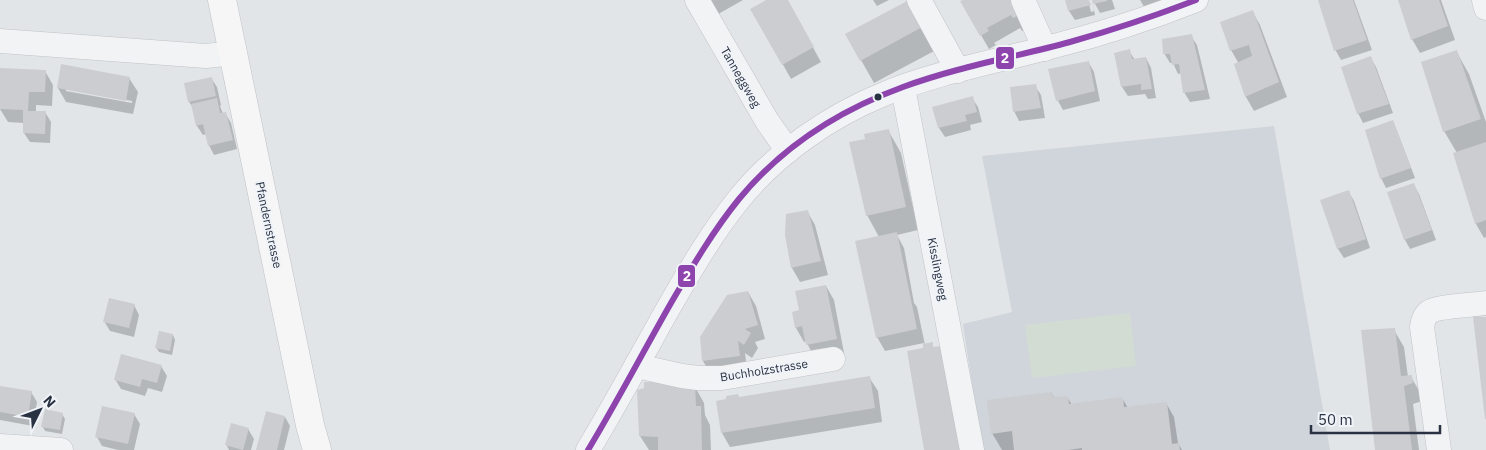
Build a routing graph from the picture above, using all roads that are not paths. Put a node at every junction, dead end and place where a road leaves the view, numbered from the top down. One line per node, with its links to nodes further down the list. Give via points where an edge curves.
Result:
1 (222, 0): 11 (main road, Pfandernstrasse)
2 (697, 0): 14 (street, Tanneggweg, via 767,121)
3 (919, 0): 12 (street)
4 (1024, 0): 10 (street)
5 (1038, 0): 10 (street)
6 (1196, 0): 10 (street)
7 (1484, 0): 8 (street)
8 (1486, 8)
9 (0, 41): 11 (street, via 206,56)
10 (1051, 47): 12 (street)
11 (233, 53): 20 (main road, Pfandernstrasse)
12 (958, 71): 13 (street)
13 (903, 88): 14 (street, via 848,112); 22 (street, Kisslingweg)
14 (788, 151): 17 (street, via 754,183 725,218 687,276)
15 (1486, 303): 23 (street, via 1438,309 1424,318 1422,327)
16 (833, 359): 17 (street, Buchholzstrasse, via 722,378 690,377)
17 (637, 364): 21 (street)
18 (0, 446): 19 (street)
19 (61, 450)
20 (317, 450)
21 (588, 450)
22 (972, 450)
23 (1439, 450)

